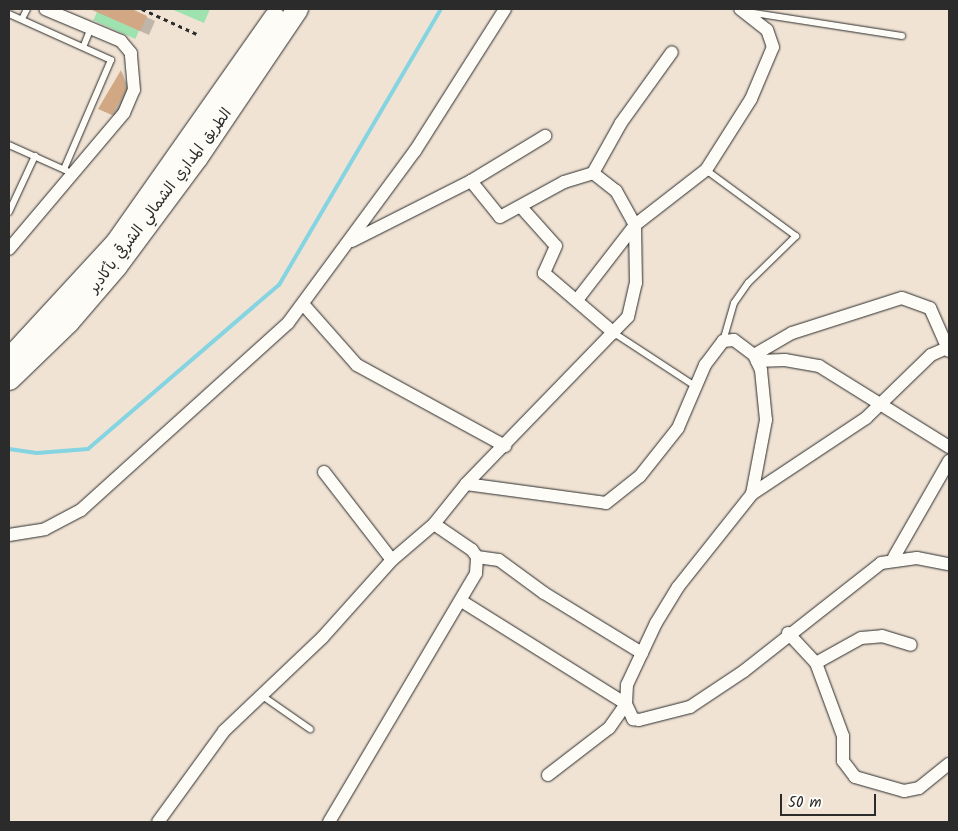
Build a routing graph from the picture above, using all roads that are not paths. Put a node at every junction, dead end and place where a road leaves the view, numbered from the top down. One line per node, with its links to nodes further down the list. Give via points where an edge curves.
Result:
1 (26, 9): 8 (lane)
2 (46, 9): 9 (street)
3 (280, 9): 30 (highway, الطريق المداري الشمالي الشرقي بأكادير, via 116,242)
4 (297, 9): 32 (highway, الطريق المداري الشمالي الشرقي بأكادير, via 197,157 116,266 68,322)
5 (506, 9): 23 (street, via 415,151)
6 (743, 10): 10 (lane); 16 (street, via 767,30 773,55 730,138)
7 (9, 14): 8 (lane)
8 (22, 19): 11 (lane)
9 (91, 28): 11 (lane); 17 (street, via 121,41 131,54 134,90 124,113)
10 (902, 36)
11 (84, 45): 17 (lane, via 112,60)
12 (672, 52): 18 (street, via 621,123)
13 (545, 136): 19 (street)
14 (9, 145): 15 (lane)
15 (35, 156): 17 (lane); 21 (lane)
16 (706, 170): 22 (street); 28 (lane, via 796,236 748,283 734,303)
17 (68, 171): 24 (street)
18 (593, 173): 20 (street, via 564,182); 22 (street, via 616,191)
19 (471, 180): 20 (street, via 495,216); 23 (street)
20 (521, 207): 25 (street, via 556,246 544,273)
21 (9, 212)
22 (635, 225): 25 (street); 27 (street, via 634,302)
23 (348, 242): 26 (street)
24 (9, 249)
25 (577, 300): 27 (street)
26 (303, 304): 35 (street, via 357,365); 42 (street, via 81,510 45,529)
27 (614, 333): 33 (lane); 35 (street, via 566,378)
28 (723, 341): 31 (street, via 734,340); 33 (street, via 705,365)
29 (948, 349): 31 (street, via 930,308 902,298 792,333); 34 (street, via 931,355)
30 (9, 358)
31 (756, 358): 34 (street, via 819,366); 40 (street, via 766,420)
32 (9, 379)
33 (699, 388): 39 (street, via 678,428 640,476 606,504)
34 (876, 405): 36 (street); 40 (street, via 853,428)
35 (505, 446): 39 (street)
36 (949, 447)
37 (949, 461): 44 (street)
38 (324, 472): 45 (street)
39 (466, 484): 41 (street)
40 (752, 494): 50 (street, via 672,596)
41 (434, 524): 43 (street); 45 (street)
42 (9, 535)
43 (477, 557): 47 (street); 50 (street, via 499,560 544,593)
44 (894, 558): 46 (street); 48 (street)
45 (392, 560): 52 (street, via 322,638)
46 (949, 564)
47 (463, 602): 53 (street); 58 (street)
48 (788, 633): 51 (street); 53 (street, via 744,671 690,707 638,720 633,719)
49 (911, 645): 51 (street, via 882,636 861,638)
50 (642, 653): 53 (street, via 627,685)
51 (816, 663): 55 (street, via 843,736 843,760 855,777 904,791 919,788)
52 (260, 694): 54 (lane); 57 (street, via 224,731)
53 (626, 704): 56 (street, via 609,728)
54 (310, 728)
55 (949, 764)
56 (548, 775)
57 (158, 822)
58 (329, 822)

